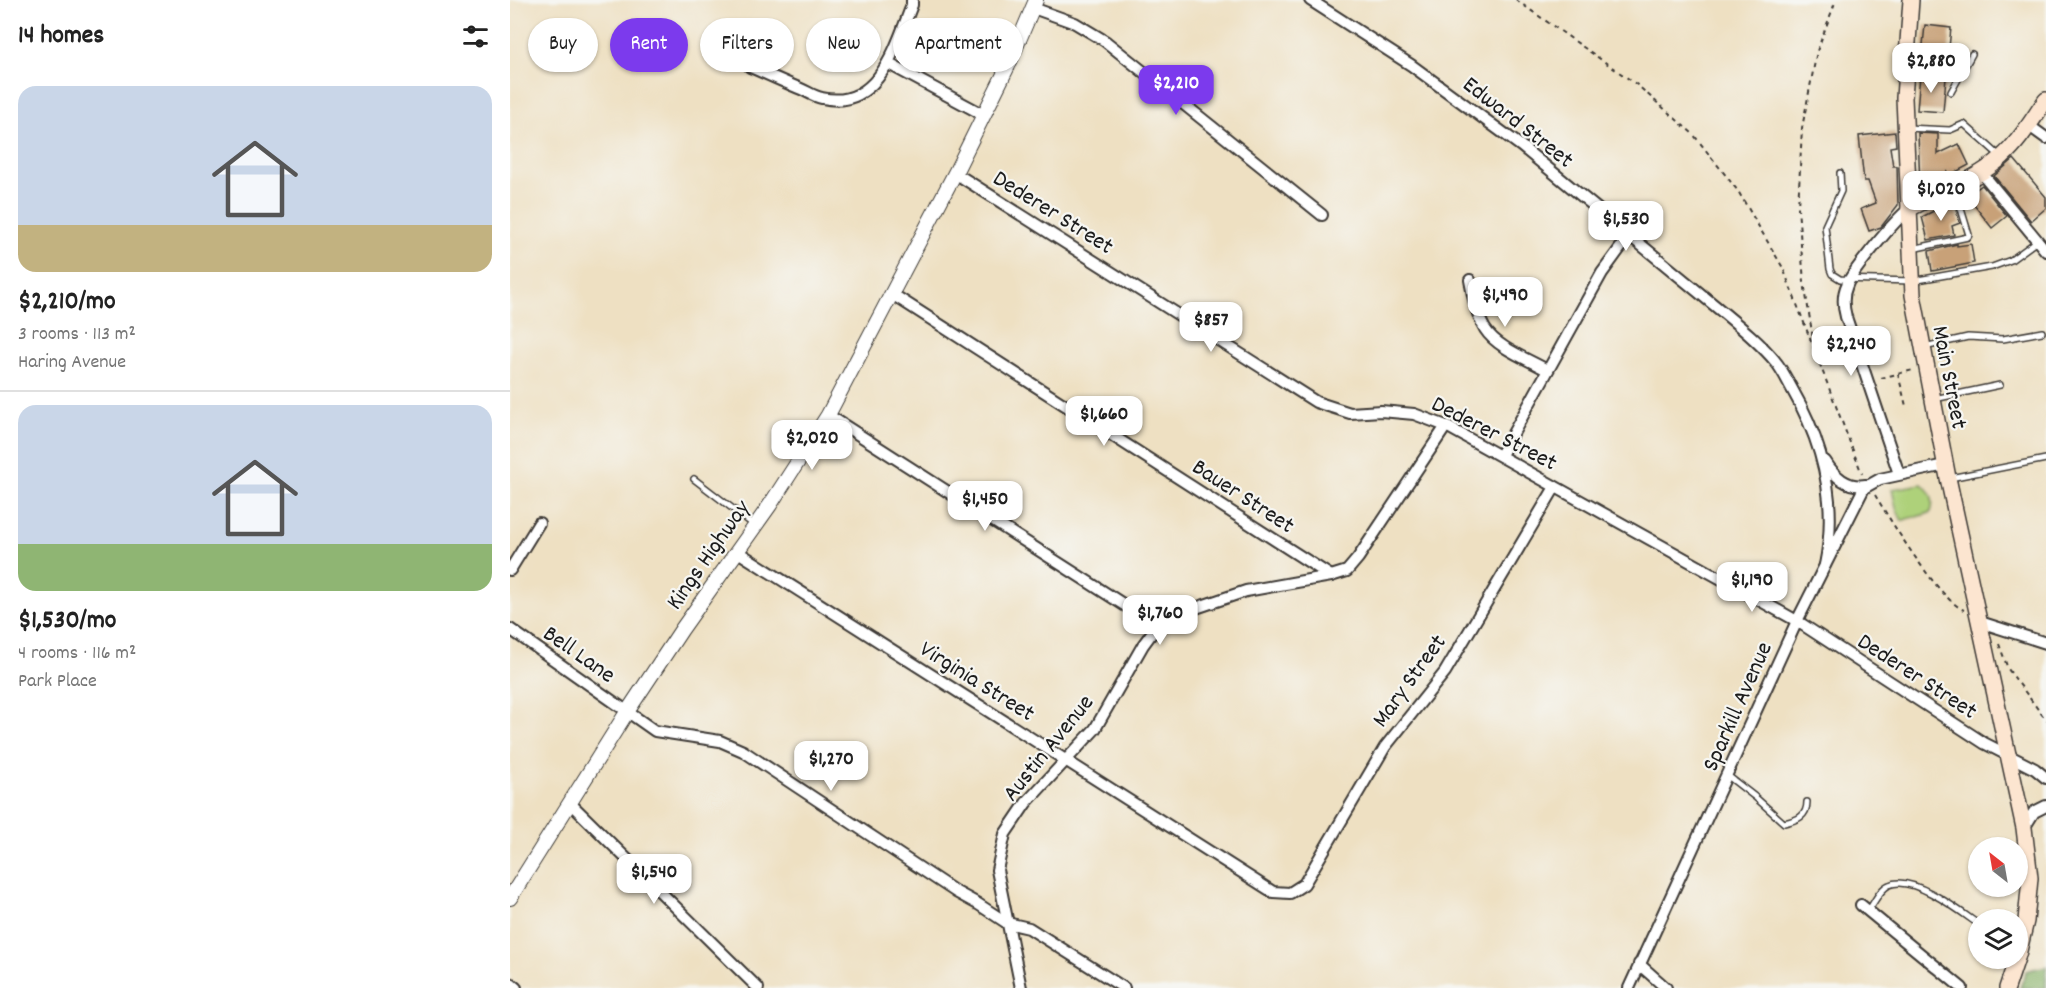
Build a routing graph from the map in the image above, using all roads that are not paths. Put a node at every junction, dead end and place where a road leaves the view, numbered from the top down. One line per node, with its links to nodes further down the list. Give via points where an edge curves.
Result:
1 (912, 0): 6 (street)
2 (1310, 0): 23 (street, Edward Street, via 1411,64 1512,139)
3 (1911, 0): 7 (main road, Main Street)
4 (1034, 4): 12 (street, Kings Highway); 22 (street, via 1105,41)
5 (1972, 54): 9 (lane)
6 (889, 64): 8 (street, via 859,94 843,99 822,98); 12 (street)
7 (1905, 68): 9 (lane); 14 (main road, Main Street)
8 (762, 72)
9 (1960, 75): 10 (lane)
10 (1951, 92)
11 (2046, 100): 13 (main road)
12 (984, 115): 18 (street, Kings Highway)
13 (2028, 125): 15 (street); 16 (main road)
14 (1905, 128): 16 (lane, via 1950,130 1964,124); 21 (main road, Main Street)
15 (2046, 138)
16 (2002, 158): 17 (main road)
17 (1981, 172): 20 (main road); 24 (street)
18 (955, 173): 30 (street, Kings Highway); 37 (street, Dederer Street, via 1316,402 1350,413 1414,414)
19 (1840, 173): 28 (lane, via 1841,191 1825,226 1832,274)
20 (1954, 185): 21 (main road); 25 (lane, via 1968,237)
21 (1909, 209): 25 (main road, Main Street); 28 (street)
22 (1322, 215)
23 (1629, 236): 33 (street, via 1602,273); 39 (street, Edward Street, via 1725,314 1777,363 1802,406)
24 (2037, 241): 26 (street); 29 (lane, via 2011,260 1992,267)
25 (1911, 249): 29 (main road, Main Street)
26 (2046, 252)
27 (1470, 280): 33 (street, via 1485,330)
28 (1849, 280): 29 (lane); 42 (street, via 1844,292 1845,311)
29 (1912, 281): 32 (main road, Main Street)
30 (892, 294): 36 (street, Kings Highway); 51 (street, Bauer Street)
31 (2042, 332): 32 (lane, via 2002,339 1968,337)
32 (1923, 347): 35 (main road, Main Street)
33 (1547, 370): 38 (street)
34 (2000, 385): 35 (lane)
35 (1933, 399): 41 (main road, Main Street)
36 (828, 414): 47 (street, Kings Highway); 54 (street)
37 (1446, 426): 38 (street, Dederer Street); 51 (street, Austin Avenue, via 1358,558 1347,571)
38 (1501, 455): 45 (street, Dederer Street)
39 (1822, 456): 44 (street, via 1841,480 1852,485); 49 (street, via 1830,515)
40 (2046, 459): 41 (lane)
41 (1947, 471): 42 (street); 53 (main road, Main Street)
42 (1899, 474): 44 (street)
43 (694, 479): 47 (lane)
44 (1867, 484): 49 (street, Sparkill Avenue)
45 (1555, 487): 52 (street, Dederer Street); 66 (street, Mary Street, via 1445,672 1385,747 1304,884)
46 (539, 523): 50 (street)
47 (756, 526): 48 (street, Kings Highway)
48 (738, 552): 57 (street, Kings Highway); 59 (street, Virginia Street)
49 (1825, 565): 52 (street, Sparkill Avenue)
50 (510, 570)
51 (1331, 576): 54 (street, Austin Avenue, via 1246,591 1181,613)
52 (1797, 621): 58 (street, Dederer Street); 60 (street, Sparkill Avenue)
53 (1980, 621): 56 (street); 58 (main road, Main Street)
54 (1158, 626): 59 (street, Austin Avenue, via 1095,729)
55 (510, 629): 57 (street, Bell Lane)
56 (2046, 643)
57 (627, 712): 62 (street, Kings Highway); 71 (street, Bell Lane, via 655,731 720,741 744,751)
58 (2010, 756): 61 (street, Dederer Street); 65 (main road, Main Street)
59 (1066, 760): 66 (street, Virginia Street, via 1273,892); 71 (street, Austin Avenue, via 1026,803 1005,834 997,870)
60 (1728, 776): 63 (lane, via 1784,823 1801,818); 72 (street, Sparkill Avenue)
61 (2046, 778)
62 (570, 802): 67 (street, Kings Highway); 76 (street)
63 (1807, 802)
64 (2046, 806): 65 (street, via 2034,812)
65 (2024, 828): 69 (main road, Main Street, via 2030,878)
66 (1290, 893)
67 (511, 894)
68 (1864, 908): 70 (lane, via 1886,886 1896,882 1932,894); 81 (street)
69 (2027, 909)
70 (1968, 917)
71 (1007, 923): 77 (street, Austin Avenue); 78 (street, Bell Lane, via 1029,928)
72 (1639, 964): 79 (street, Sparkill Avenue); 80 (street)
73 (2013, 969): 82 (main road, Main Street)
74 (510, 983): 75 (street)
75 (516, 988)
76 (758, 988)
77 (1021, 988)
78 (1124, 988)
79 (1629, 988)
80 (1666, 988)
81 (1962, 988)
82 (2007, 988)

